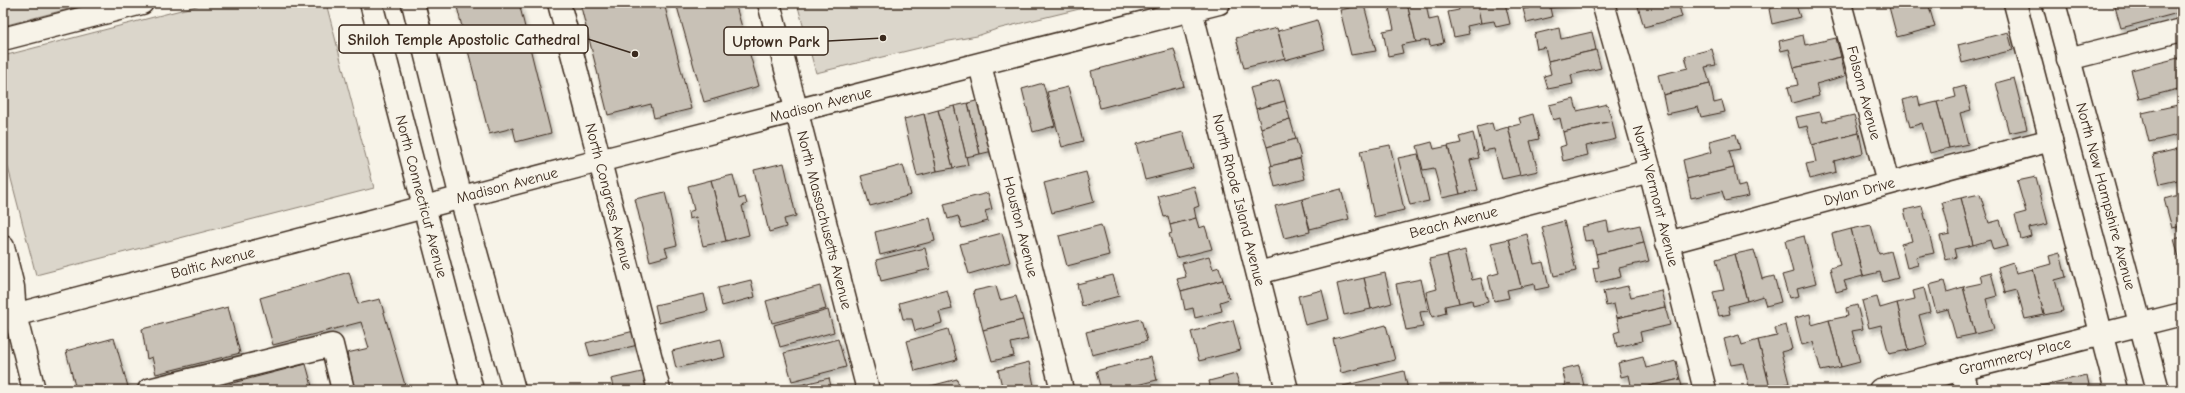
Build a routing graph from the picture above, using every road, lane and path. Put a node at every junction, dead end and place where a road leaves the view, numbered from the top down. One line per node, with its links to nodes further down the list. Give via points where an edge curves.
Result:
1 (142, 3): 13 (street)
2 (371, 3): 22 (street, North Connecticut Avenue)
3 (413, 3): 21 (street)
4 (559, 3): 18 (street, North Congress Avenue)
5 (768, 3): 16 (street, North Massachusetts Avenue)
6 (1219, 3): 11 (street, Madison Avenue)
7 (1603, 3): 19 (street, North Vermont Avenue)
8 (1840, 3): 20 (street, Folsom Avenue)
9 (2015, 3): 17 (street)
10 (2054, 3): 14 (street, North New Hampshire Avenue)
11 (1191, 10): 15 (street, Madison Avenue); 25 (street, North Rhode Island Avenue)
12 (2182, 30): 14 (street)
13 (3, 39)
14 (2068, 59): 28 (street, North New Hampshire Avenue)
15 (980, 65): 16 (street, Madison Avenue); 38 (street, Houston Avenue)
16 (796, 112): 18 (street, Madison Avenue); 37 (street, North Massachusetts Avenue)
17 (2051, 140): 20 (street, Dylan Drive); 29 (street)
18 (599, 161): 21 (street, Madison Avenue); 36 (street, North Congress Avenue)
19 (1650, 171): 23 (street, North Vermont Avenue); 25 (street, Beach Avenue)
20 (1888, 183): 23 (street, Dylan Drive)
21 (461, 198): 22 (street, Madison Avenue); 35 (street)
22 (424, 209): 27 (street, Baltic Avenue); 31 (street, North Connecticut Avenue)
23 (1667, 243): 40 (street, North Vermont Avenue)
24 (3, 247): 27 (street, via 13,287)
25 (1258, 274): 39 (street, North Rhode Island Avenue)
26 (2182, 314): 28 (street)
27 (9, 317): 32 (street)
28 (2141, 325): 29 (street, Grammercy Place); 44 (street, North New Hampshire Avenue)
29 (2102, 334): 30 (street, Grammercy Place); 43 (street)
30 (1962, 369): 41 (street, Grammercy Place); 42 (street)
31 (468, 389)
32 (34, 390)
33 (149, 390): 34 (street, via 332,345)
34 (343, 390)
35 (514, 390)
36 (659, 390)
37 (868, 390)
38 (1062, 390)
39 (1287, 390)
40 (1705, 390)
41 (1880, 390)
42 (1967, 390)
43 (2116, 390)
44 (2158, 390)

